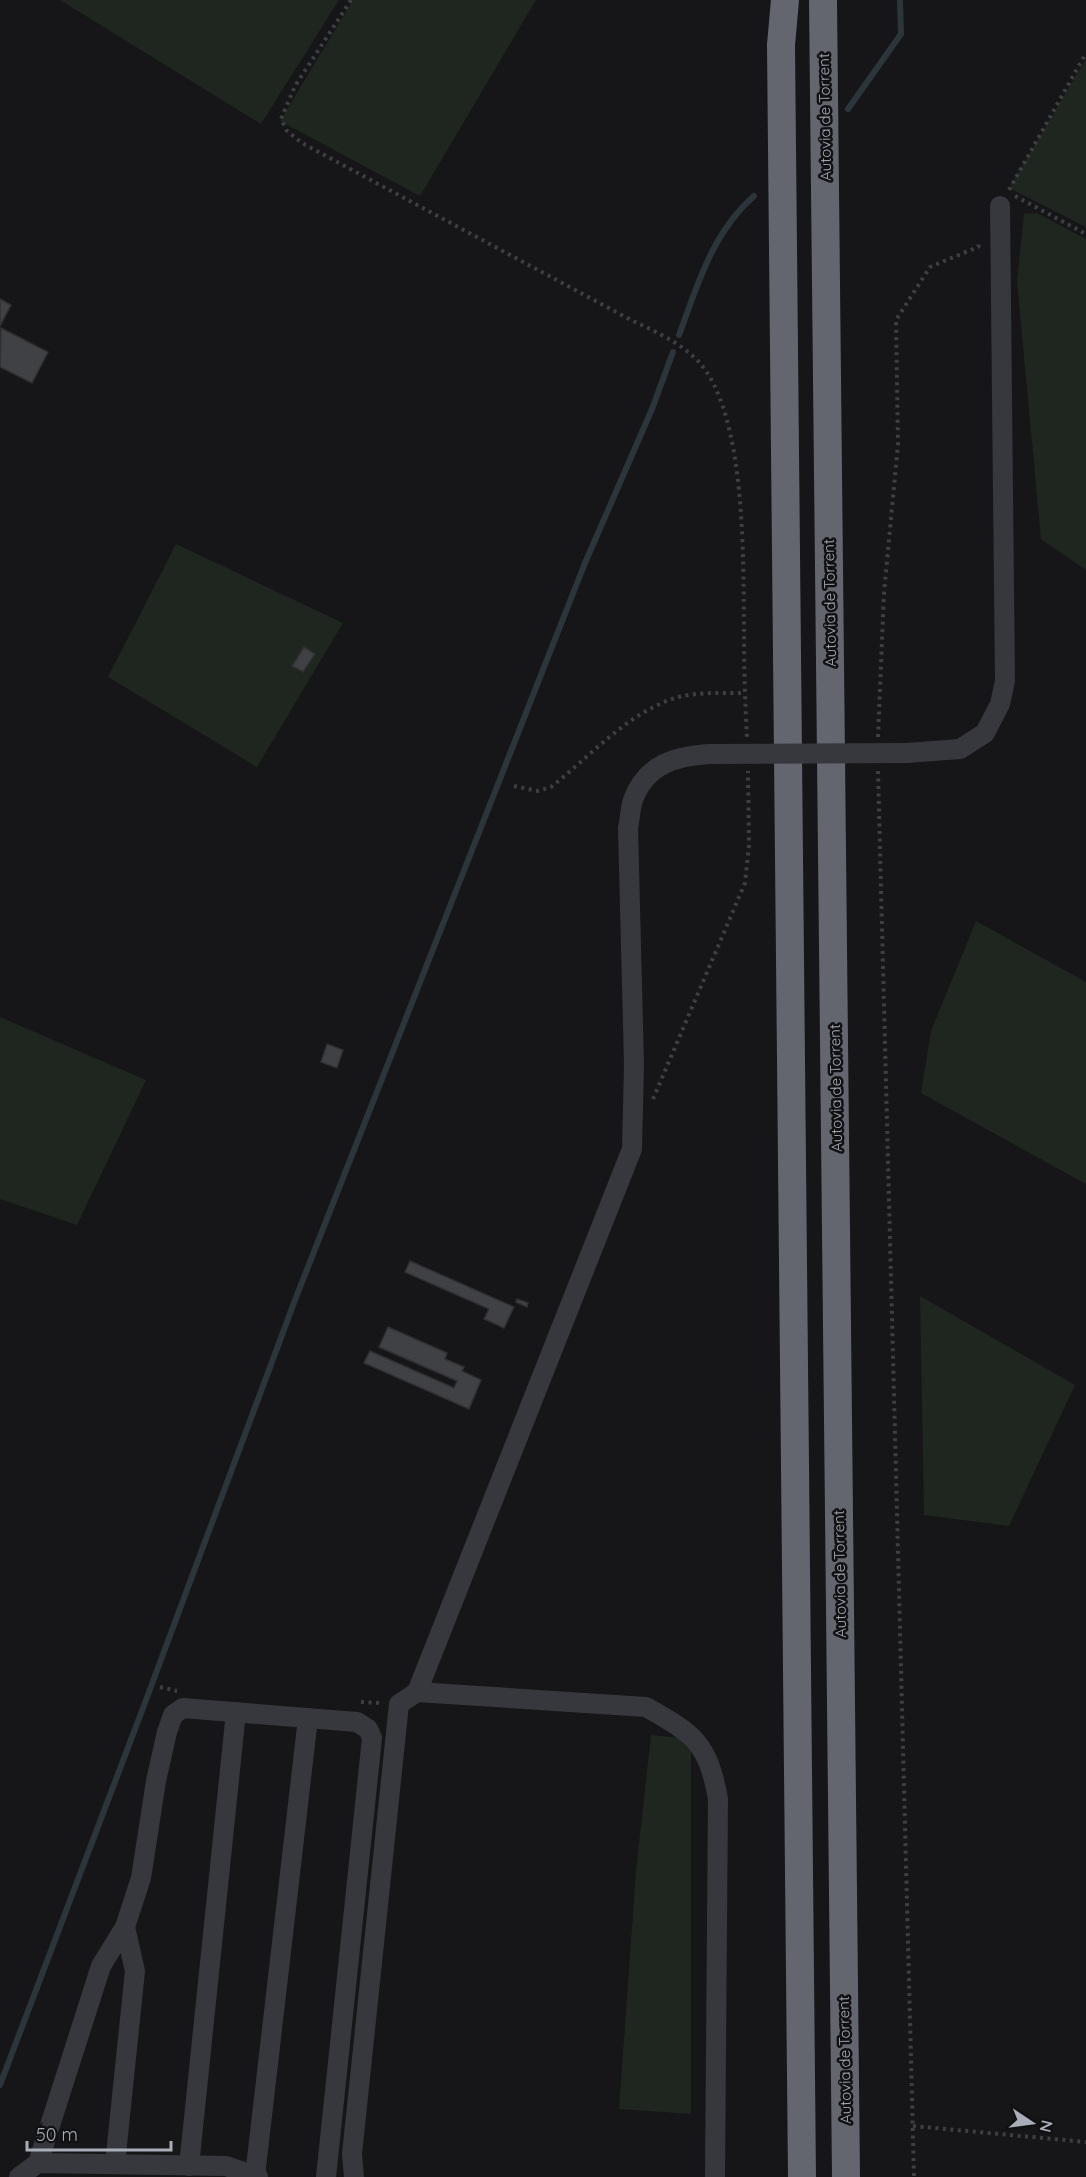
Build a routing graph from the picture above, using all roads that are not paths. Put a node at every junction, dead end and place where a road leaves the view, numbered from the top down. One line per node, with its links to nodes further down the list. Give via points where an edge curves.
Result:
1 (771, 0): 4 (highway)
2 (785, 0): 4 (highway)
3 (823, 0): 19 (highway, Autovia de Torrent)
4 (781, 45): 18 (highway)
5 (1000, 206): 6 (street, bridge, via 1005,681 1000,704 985,733 960,749 687,755 666,761 646,778 633,800 628,828 634,1064 632,1149)
6 (417, 1692): 16 (street, via 399,1704 353,2143); 17 (street, via 646,1707 679,1725 701,1745 713,1771 718,1799)
7 (236, 1712): 8 (street); 9 (street, via 183,1708 173,1715 156,1781 141,1878); 12 (street)
8 (308, 1718): 14 (street); 15 (street, via 357,1722 368,1728 372,1738)
9 (126, 1927): 10 (street, via 101,1966); 11 (street, via 135,1971)
10 (38, 2163): 11 (street); 13 (street)
11 (115, 2164): 12 (street)
12 (189, 2166): 14 (street, via 226,2166)
13 (19, 2177)
14 (256, 2177)
15 (326, 2177)
16 (354, 2177)
17 (715, 2177)
18 (802, 2177)
19 (846, 2177)

